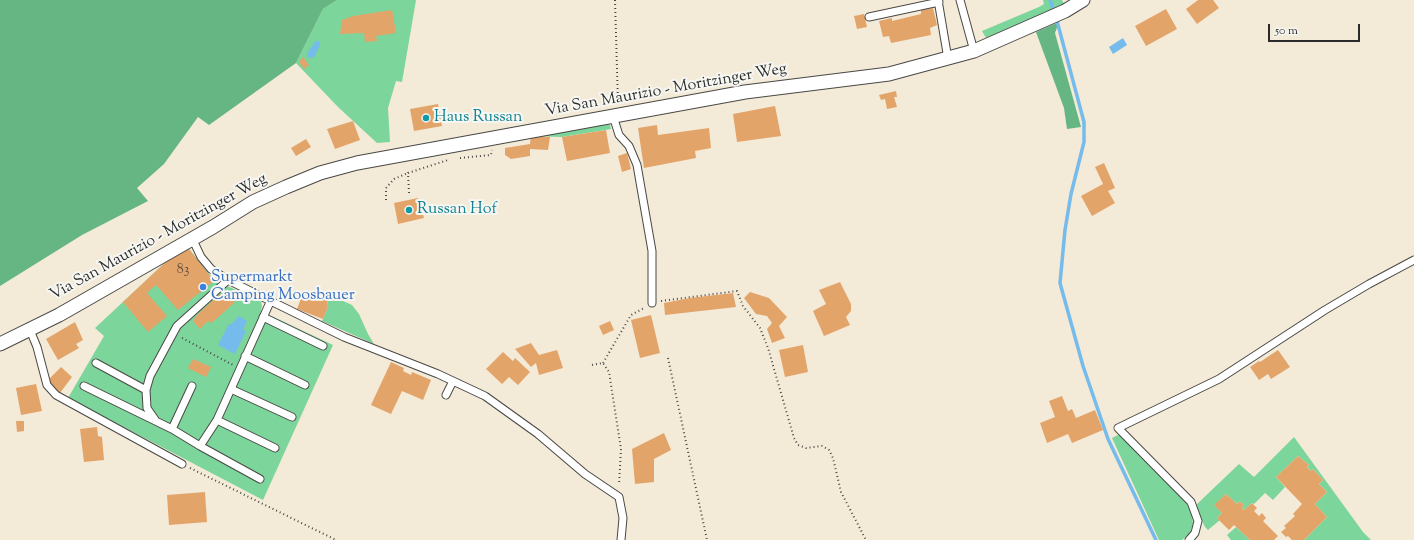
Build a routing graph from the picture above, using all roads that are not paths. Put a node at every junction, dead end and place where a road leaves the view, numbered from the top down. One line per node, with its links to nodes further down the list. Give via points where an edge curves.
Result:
1 (960, 0): 5 (lane)
2 (1082, 0): 5 (street, Via San Maurizio - Moritzinger Weg, via 1065,11)
3 (939, 1): 4 (lane); 6 (lane)
4 (869, 17)
5 (974, 51): 6 (street, Via San Maurizio - Moritzinger Weg)
6 (948, 59): 7 (street, Via San Maurizio - Moritzinger Weg, via 889,74 745,92)
7 (616, 115): 8 (street, Via San Maurizio - Moritzinger Weg, via 357,163 286,187 253,202); 12 (lane, via 619,135 638,165 652,251)
8 (192, 238): 10 (lane, via 201,257 211,269); 14 (street, Via San Maurizio - Moritzinger Weg)
9 (1414, 260): 35 (lane, via 1325,310 1219,379 1118,428 1191,502 1198,521 1195,533)
10 (228, 280): 11 (lane); 24 (lane, via 177,326 150,376)
11 (271, 300): 13 (lane); 19 (lane, via 344,337)
12 (652, 303)
13 (263, 317): 16 (lane); 17 (lane)
14 (30, 330): 15 (street, Via San Maurizio - Moritzinger Weg); 32 (lane, via 38,347 47,385 56,395)
15 (0, 344)
16 (323, 346)
17 (245, 356): 20 (lane); 23 (lane)
18 (96, 363): 24 (lane)
19 (453, 381): 25 (lane); 34 (lane, via 485,396 538,434 584,474 619,497 623,518)
20 (305, 385)
21 (84, 386): 28 (lane)
22 (192, 386): 29 (lane)
23 (231, 388): 26 (lane); 27 (lane)
24 (146, 390): 28 (lane, via 147,408)
25 (446, 395)
26 (292, 417)
27 (217, 420): 30 (lane); 31 (lane)
28 (156, 422): 29 (lane)
29 (172, 429): 30 (lane)
30 (200, 446): 33 (lane)
31 (275, 448)
32 (182, 464)
33 (260, 480)
34 (621, 540)
35 (1189, 540)

